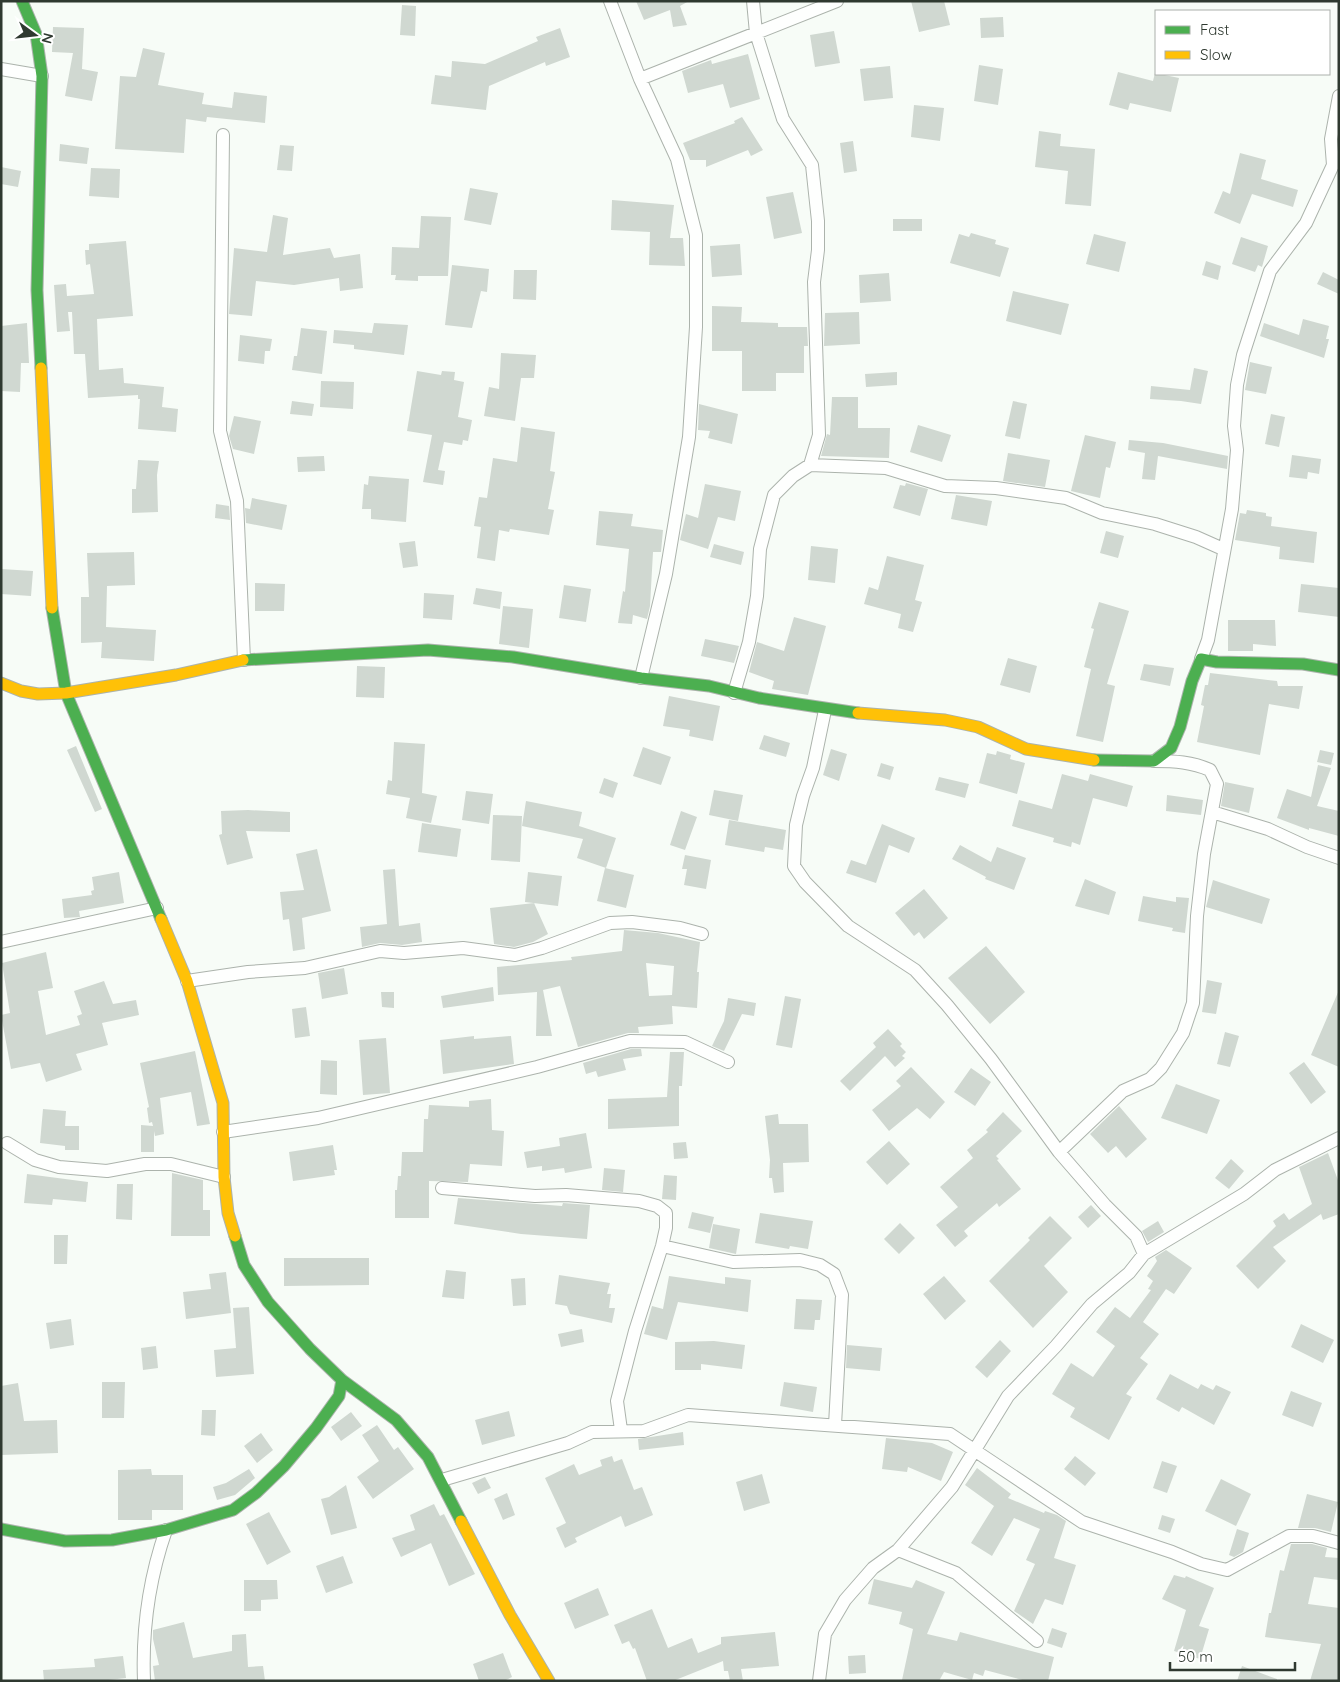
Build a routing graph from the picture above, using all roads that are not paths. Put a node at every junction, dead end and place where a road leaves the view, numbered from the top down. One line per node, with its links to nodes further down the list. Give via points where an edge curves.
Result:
1 (22, 1): 7 (street, via 36,34)
2 (610, 1): 8 (street)
3 (753, 1): 5 (street)
4 (837, 1): 5 (street)
5 (756, 33): 8 (street); 11 (street, via 783,118 812,165 818,221 814,282 819,435)
6 (1, 69): 7 (street)
7 (42, 76): 18 (street, via 37,300 52,619)
8 (640, 79): 16 (street, via 677,159 696,235 696,327 689,437 666,574)
9 (1339, 96): 12 (street, via 1331,139 1333,165 1306,222 1270,271 1243,355 1234,426 1236,450 1232,509)
10 (223, 135): 14 (street, via 220,431 237,501)
11 (810, 465): 12 (street, via 886,468 945,486 996,488 1066,498 1102,513 1155,524); 19 (street, via 774,495 760,548 749,642)
12 (1223, 549): 13 (street, via 1208,640)
13 (1201, 659): 15 (street, via 1213,664 1282,662); 21 (street, via 1171,748)
14 (244, 660): 16 (street, via 428,650 513,657); 18 (street)
15 (1339, 670)
16 (642, 678): 19 (street, via 709,686)
17 (1, 683): 18 (street, via 30,692)
18 (66, 693): 24 (street)
19 (734, 693): 20 (street)
20 (825, 710): 21 (street, via 944,720 978,727 1026,749 1060,756); 32 (street, via 813,768 796,825 794,866 805,882 848,926 915,970 991,1059)
21 (1154, 761): 22 (street, via 1188,762 1210,770 1217,784)
22 (1212, 812): 23 (street, via 1268,829); 32 (street, via 1197,916 1193,1003 1182,1033 1161,1068 1150,1079 1123,1091)
23 (1339, 858)
24 (157, 908): 26 (street); 27 (street)
25 (702, 934): 27 (street, via 632,922 610,923 515,955 463,948 418,953 380,952 305,968)
26 (1, 942)
27 (187, 981): 29 (street, via 223,1103)
28 (728, 1062): 29 (street, via 685,1042 630,1041 537,1067 327,1116)
29 (223, 1132): 33 (street)
30 (1339, 1138): 36 (street, via 1275,1170 1244,1194)
31 (7, 1143): 33 (street, via 36,1160 59,1168 107,1171 145,1164 171,1164)
32 (1059, 1152): 36 (street, via 1104,1205 1136,1236)
33 (224, 1177): 37 (street, via 228,1213 244,1265 268,1302)
34 (442, 1188): 35 (street, via 639,1201 657,1206 666,1213)
35 (662, 1246): 38 (street, via 733,1262 800,1260 820,1265 834,1274 842,1295); 39 (street, via 635,1331 618,1401)
36 (1144, 1254): 40 (street, via 1129,1273 1092,1304 1008,1396)
37 (342, 1380): 41 (street, via 396,1420 428,1457); 43 (street, via 339,1396 316,1428 256,1493 233,1510)
38 (835, 1425): 39 (street, via 688,1415 644,1431); 40 (street, via 950,1434)
39 (621, 1430): 41 (street, via 592,1432 560,1445)
40 (975, 1451): 44 (street, via 1082,1522 1202,1564 1227,1570 1289,1536 1313,1536); 45 (street, via 952,1487)
41 (442, 1480): 48 (street, via 510,1615)
42 (1, 1529): 43 (street, via 65,1541 112,1540)
43 (166, 1530): 47 (street, via 153,1573 143,1637)
44 (1339, 1543)
45 (898, 1550): 46 (street, via 956,1573); 49 (street, via 873,1568 845,1600 825,1634)
46 (1037, 1641)
47 (144, 1681)
48 (549, 1681)
49 (819, 1681)

